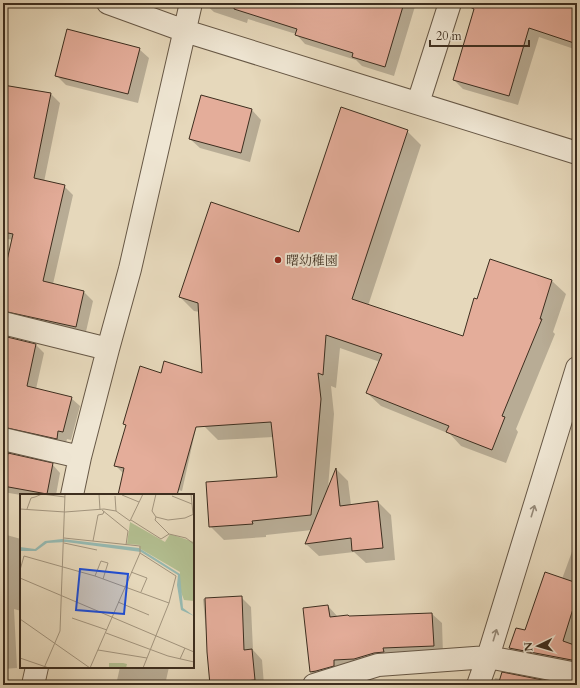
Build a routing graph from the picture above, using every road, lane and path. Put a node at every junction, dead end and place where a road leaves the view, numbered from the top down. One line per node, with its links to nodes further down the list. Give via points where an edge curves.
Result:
1 (108, 3): 4 (street)
2 (191, 3): 4 (street)
3 (450, 3): 5 (street)
4 (184, 31): 5 (street); 8 (street, via 130,269)
5 (418, 103): 6 (street)
6 (577, 153)
7 (3, 323): 8 (street)
8 (108, 348): 11 (street)
9 (577, 368): 13 (street, one-way to 9)
10 (3, 439): 11 (street)
11 (80, 457): 12 (street)
12 (72, 494)
13 (488, 657): 15 (street); 17 (street, via 378,665); 18 (street)
14 (37, 668): 16 (street)
15 (577, 674)
16 (33, 685)
17 (314, 685)
18 (478, 685)

